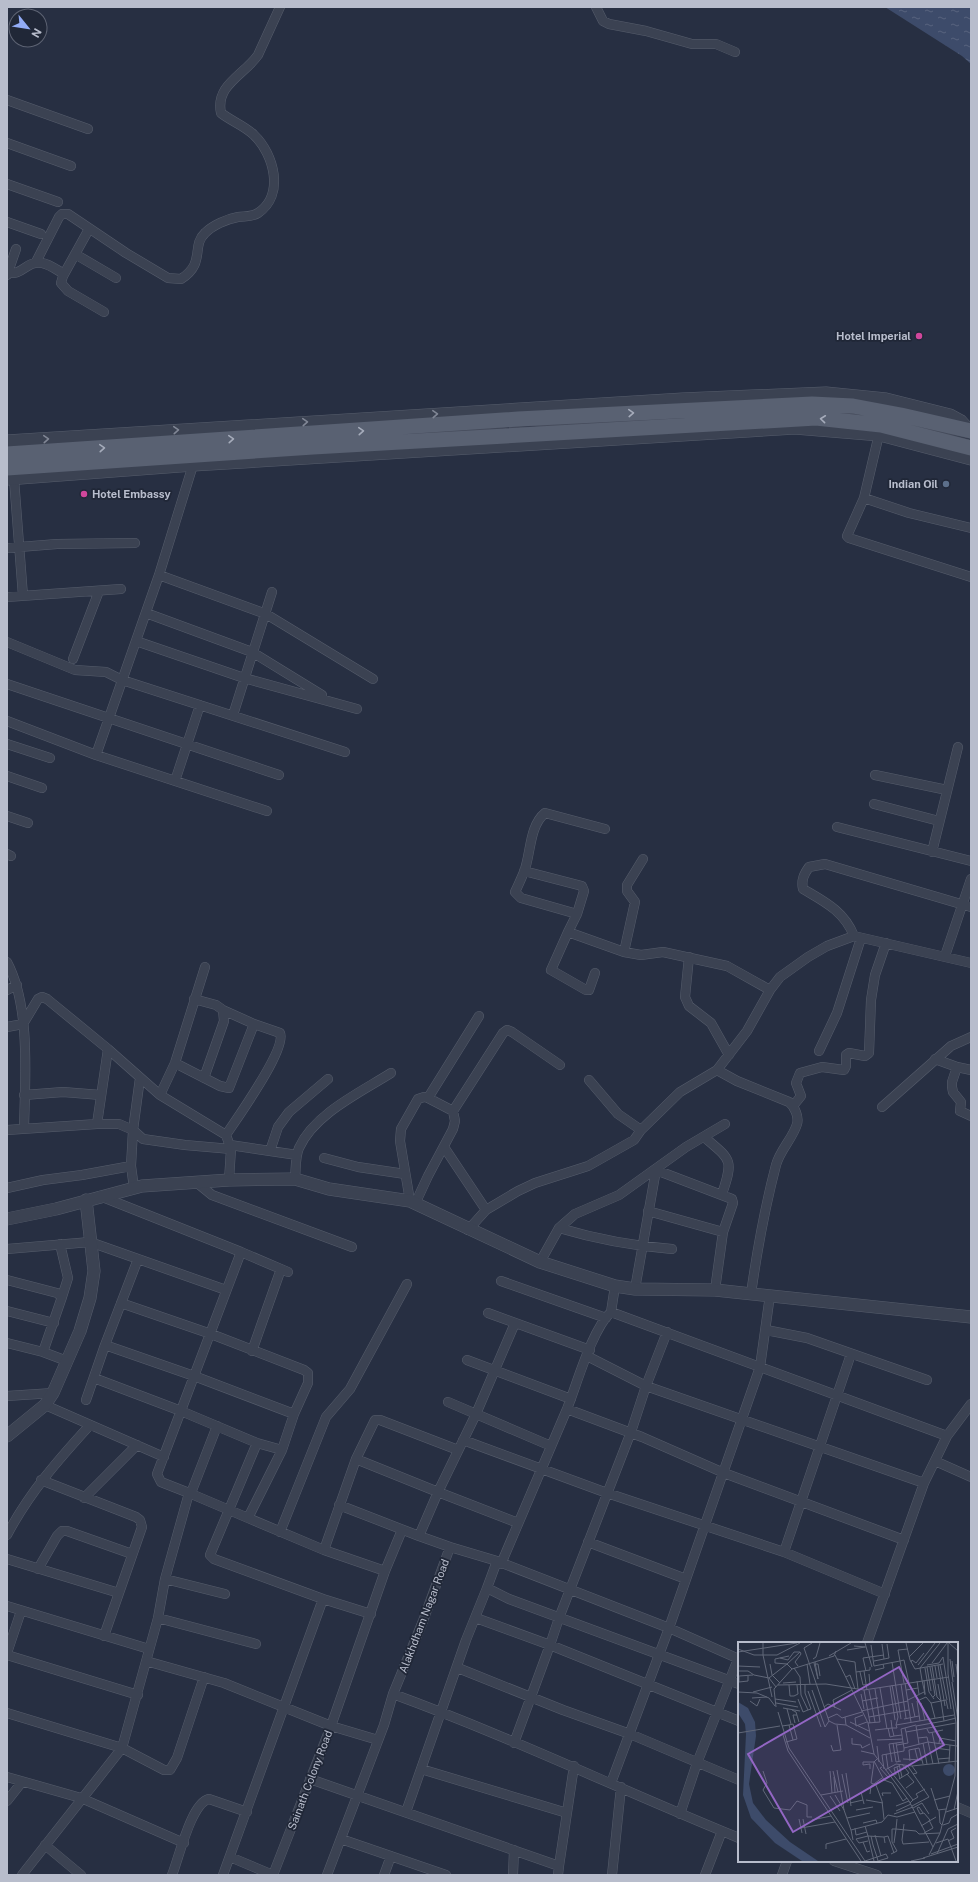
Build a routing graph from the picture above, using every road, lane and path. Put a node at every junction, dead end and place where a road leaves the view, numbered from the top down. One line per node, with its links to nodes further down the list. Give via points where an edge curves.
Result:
1 (280, 7): 11 (street, via 254,62 227,85 219,105 221,113 252,133 261,142 270,160 274,190 267,206 251,217 238,217 219,224 204,234 199,241 196,263 190,272 180,279 168,278)
2 (596, 7): 3 (street, via 603,21 609,24 692,44 716,44)
3 (735, 52)
4 (7, 100): 5 (street)
5 (88, 128)
6 (7, 143): 7 (street)
7 (71, 166)
8 (7, 184): 9 (street)
9 (58, 202)
10 (7, 222): 12 (street)
11 (89, 229): 14 (street); 15 (street, via 68,214 62,214)
12 (40, 234)
13 (16, 249): 16 (street)
14 (75, 254): 17 (street); 18 (street)
15 (36, 262): 16 (street, via 24,266 19,273); 17 (street, via 44,263)
16 (8, 274)
17 (64, 274): 19 (street, via 61,283 63,287)
18 (116, 278)
19 (104, 312)
20 (880, 430): 23 (main road); 25 (street); 26 (street, via 795,428); 27 (main road, one-way to 27, via 816,418 313,447); 28 (street)
21 (970, 431): 22 (street, one-way to 21, via 683,399 826,393 886,399 950,415 961,420); 24 (main road, one-way to 21, via 518,419 812,404 853,406)
22 (7, 441)
23 (971, 448)
24 (7, 454)
25 (971, 459)
26 (193, 465): 27 (street); 33 (street)
27 (9, 475): 31 (street)
28 (864, 498): 29 (street, via 909,513); 34 (street, via 847,534 849,538)
29 (971, 528)
30 (136, 543): 31 (street)
31 (20, 547): 32 (street); 38 (street)
32 (7, 548)
33 (159, 575): 40 (street); 41 (street)
34 (971, 577)
35 (121, 589): 36 (street)
36 (99, 591): 38 (street); 45 (street)
37 (272, 592): 41 (street)
38 (23, 596): 39 (street)
39 (7, 597)
40 (146, 613): 42 (street); 44 (street)
41 (266, 614): 44 (street); 47 (street)
42 (136, 641): 46 (street); 48 (street)
43 (7, 642): 48 (street, via 74,670 106,672)
44 (252, 652): 46 (street); 50 (street)
45 (74, 659)
46 (244, 678): 50 (street); 53 (street)
47 (373, 679)
48 (122, 680): 51 (street); 54 (street)
49 (7, 684): 54 (street)
50 (331, 701): 52 (street)
51 (200, 705): 53 (street); 56 (street)
52 (357, 709)
53 (233, 715): 59 (street)
54 (108, 719): 56 (street); 60 (street)
55 (7, 721): 60 (street)
56 (187, 743): 62 (street); 65 (street)
57 (7, 744): 61 (street)
58 (958, 747): 67 (street)
59 (345, 752)
60 (96, 755): 65 (street)
61 (50, 758)
62 (278, 775)
63 (875, 775): 67 (street)
64 (7, 776): 66 (street)
65 (175, 781): 69 (street)
66 (42, 788)
67 (947, 790): 71 (street)
68 (874, 804): 71 (street)
69 (267, 811)
70 (7, 816): 72 (street)
71 (939, 821): 75 (street)
72 (28, 823)
73 (837, 828): 75 (street)
74 (605, 829): 78 (street, via 545,813 532,837)
75 (932, 852): 77 (street)
76 (643, 859): 85 (street, via 626,888 633,898 634,907)
77 (971, 861)
78 (524, 871): 81 (street, via 582,886 584,892); 81 (street, via 515,892 517,896)
79 (971, 879): 80 (street)
80 (967, 906): 83 (street, via 825,864 809,866 801,882 803,889 834,908 849,923); 86 (street)
81 (577, 914): 82 (street)
82 (568, 932): 85 (street); 91 (street, via 551,970 586,990 589,990)
83 (857, 937): 84 (street); 94 (street, via 827,946 808,957 780,977); 103 (street, via 837,1013)
84 (886, 943): 86 (street); 120 (street, via 870,1000 869,1053 865,1056 849,1053 846,1055 844,1070 822,1067 800,1073 796,1083 801,1096)
85 (624, 952): 87 (street, via 641,955 663,952)
86 (944, 956): 89 (street)
87 (689, 957): 94 (street, via 727,966); 104 (street, via 685,997 689,1006 711,1023)
88 (7, 962): 92 (street)
89 (971, 963)
90 (205, 967): 95 (street)
91 (595, 973)
92 (17, 985): 93 (street); 98 (street)
93 (7, 990)
94 (770, 990): 104 (street, via 748,1031)
95 (194, 999): 96 (street, via 216,1004); 106 (street)
96 (223, 1010): 99 (street); 113 (street, via 224,1021)
97 (479, 1016): 119 (street)
98 (23, 1024): 100 (street); 102 (street, via 38,999 42,997); 116 (street)
99 (254, 1024): 113 (street, via 229,1088); 130 (street, via 273,1029 282,1036 268,1071)
100 (7, 1027)
101 (971, 1037): 105 (street, via 951,1046)
102 (108, 1049): 112 (street); 117 (street)
103 (819, 1051)
104 (729, 1055): 109 (street)
105 (935, 1059): 108 (street); 121 (street)
106 (175, 1063): 113 (street); 118 (street)
107 (560, 1065): 122 (street, via 507,1030)
108 (958, 1067): 110 (street); 123 (street, via 952,1082 953,1092 961,1102 960,1111)
109 (717, 1070): 120 (street, via 737,1081 790,1102); 129 (street, via 680,1092)
110 (971, 1070)
111 (391, 1073): 135 (street, via 327,1114 306,1135)
112 (140, 1078): 118 (street); 128 (street)
113 (204, 1078)
114 (328, 1079): 134 (street, via 288,1112 278,1127)
115 (589, 1080): 129 (street, via 618,1114)
116 (24, 1095): 117 (street, via 63,1092); 126 (street)
117 (101, 1095): 124 (street)
118 (160, 1095): 130 (street)
119 (428, 1098): 122 (street); 139 (street, via 418,1099 401,1130)
120 (793, 1106): 171 (street, via 797,1124 777,1164)
121 (882, 1107)
122 (453, 1111): 133 (street, via 454,1129)
123 (971, 1116)
124 (97, 1124): 126 (street); 128 (street, via 119,1124)
125 (725, 1124): 131 (street)
126 (24, 1129): 127 (street)
127 (7, 1130)
128 (133, 1130): 132 (street, via 143,1139 185,1145); 137 (street)
129 (641, 1130): 149 (street, via 634,1140 588,1166 536,1183)
130 (226, 1134): 132 (street)
131 (704, 1137): 138 (street); 145 (street, via 728,1158 730,1165)
132 (230, 1147): 134 (street); 141 (street)
133 (444, 1147): 148 (street); 149 (street)
134 (270, 1151): 135 (street)
135 (297, 1154): 140 (street)
136 (324, 1158): 139 (street, via 358,1167)
137 (131, 1166): 143 (street); 144 (street)
138 (656, 1170): 145 (street); 150 (street); 152 (street, via 619,1195 575,1214)
139 (404, 1174): 148 (street)
140 (295, 1179): 141 (street); 148 (street, via 329,1189)
141 (229, 1180): 142 (street)
142 (196, 1182): 144 (street); 157 (street, via 212,1195)
143 (7, 1188)
144 (134, 1188): 146 (street)
145 (722, 1194): 154 (street, via 730,1197 733,1203)
146 (100, 1196): 147 (street); 161 (street)
147 (86, 1200): 151 (street); 155 (street)
148 (413, 1203): 153 (street)
149 (486, 1210): 153 (street)
150 (648, 1211): 154 (street); 158 (street)
151 (7, 1219)
152 (559, 1228): 158 (street); 163 (street)
153 (468, 1230): 163 (street)
154 (723, 1232): 170 (street)
155 (90, 1242): 156 (street); 162 (street); 191 (street, via 94,1271 90,1298 80,1332)
156 (60, 1244): 159 (street); 173 (street, via 68,1278)
157 (352, 1247)
158 (642, 1247): 160 (street); 168 (street)
159 (7, 1249)
160 (672, 1249)
161 (241, 1252): 169 (street); 186 (street, via 284,1270)
162 (138, 1259): 169 (street); 174 (street)
163 (540, 1262): 167 (street)
164 (7, 1280): 173 (street, via 57,1293)
165 (500, 1282): 177 (street)
166 (407, 1284): 242 (street, via 350,1390 326,1416)
167 (615, 1286): 168 (street); 177 (street)
168 (635, 1289): 170 (street)
169 (226, 1290): 183 (street)
170 (715, 1290): 171 (street)
171 (751, 1294): 172 (street)
172 (770, 1295): 178 (street); 181 (street)
173 (62, 1297): 180 (street)
174 (121, 1303): 183 (street); 185 (street)
175 (7, 1311): 180 (street)
176 (488, 1313): 179 (street)
177 (608, 1315): 182 (street); 188 (street)
178 (971, 1317)
179 (515, 1322): 188 (street); 193 (street)
180 (54, 1323): 187 (street)
181 (766, 1330): 189 (street, via 807,1338); 192 (street)
182 (667, 1332): 192 (street); 197 (street)
183 (211, 1334): 186 (street); 194 (street)
184 (7, 1343): 187 (street)
185 (105, 1345): 194 (street); 195 (street)
186 (252, 1351): 208 (street, via 304,1370 308,1374 308,1383)
187 (43, 1352): 191 (street)
188 (589, 1353): 197 (street); 201 (street)
189 (851, 1354): 196 (street); 200 (street)
190 (467, 1360): 193 (street)
191 (67, 1361): 198 (street)
192 (760, 1366): 200 (street); 210 (street)
193 (496, 1370): 201 (street); 209 (street)
194 (194, 1376): 207 (street); 208 (street)
195 (94, 1378): 202 (street); 207 (street)
196 (927, 1380)
197 (646, 1386): 210 (street); 214 (street)
198 (53, 1393): 199 (street); 205 (street)
199 (7, 1396)
200 (837, 1396): 215 (street); 220 (street)
201 (571, 1399): 206 (street)
202 (86, 1400)
203 (448, 1402): 209 (street)
204 (971, 1404): 215 (street)
205 (45, 1405): 211 (street); 213 (street)
206 (567, 1409): 214 (street); 219 (street)
207 (181, 1411): 212 (street); 223 (street)
208 (294, 1414): 221 (street)
209 (476, 1414): 216 (street); 219 (street)
210 (742, 1420): 220 (street); 227 (street)
211 (90, 1425): 218 (street); 229 (street)
212 (217, 1426): 217 (street); 232 (street)
213 (10, 1432)
214 (631, 1432): 227 (street); 233 (street)
215 (946, 1436): 225 (street)
216 (463, 1440): 222 (street); 226 (street)
217 (257, 1443): 221 (street); 237 (street)
218 (137, 1445): 223 (street); 234 (street)
219 (551, 1446): 226 (street)
220 (819, 1446): 230 (street); 235 (street)
221 (282, 1450): 238 (street)
222 (458, 1450): 224 (street, via 375,1420); 231 (street)
223 (164, 1457): 232 (street, via 157,1474 158,1479)
224 (356, 1459): 231 (street); 236 (street)
225 (935, 1461): 228 (street); 230 (street)
226 (542, 1468): 233 (street); 239 (street)
227 (724, 1473): 235 (street); 240 (street)
228 (971, 1477)
229 (41, 1480): 234 (street); 243 (street, via 20,1510)
230 (924, 1483): 245 (street)
231 (438, 1492): 239 (street); 244 (street)
232 (190, 1493): 237 (street); 255 (street)
233 (607, 1493): 240 (street); 246 (street)
234 (84, 1498): 250 (street, via 140,1520 142,1527)
235 (801, 1502): 245 (street); 249 (street)
236 (340, 1505): 241 (street, Alakhdham Nagar Road); 248 (street)
237 (229, 1510): 238 (street); 262 (street, via 210,1555 214,1559)
238 (248, 1518): 242 (street)
239 (518, 1523): 252 (street)
240 (706, 1526): 249 (street); 256 (street)
241 (402, 1530): 244 (street, Alakhdham Nagar Road); 254 (street)
242 (280, 1532): 248 (street)
243 (7, 1535)
244 (419, 1536): 247 (street, Alakhdham Nagar Road)
245 (904, 1540): 261 (street)
246 (588, 1542): 256 (street); 258 (street)
247 (450, 1547): 252 (street); 285 (street, Alakhdham Nagar Road)
248 (324, 1550): 254 (street)
249 (784, 1552): 261 (street)
250 (132, 1554): 253 (street, via 62,1531); 259 (street)
251 (7, 1559): 253 (street)
252 (499, 1563): 257 (street); 258 (street)
253 (38, 1569): 259 (street)
254 (385, 1571): 265 (street)
255 (165, 1579): 260 (street); 266 (street)
256 (686, 1579): 269 (street)
257 (487, 1588): 267 (street); 268 (street, via 509,1600)
258 (569, 1589): 268 (street); 269 (street)
259 (119, 1593): 270 (street)
260 (225, 1594)
261 (885, 1594): 271 (street)
262 (323, 1599): 265 (street); 288 (street)
263 (7, 1606): 264 (street)
264 (21, 1611): 270 (street); 275 (street)
265 (371, 1614): 293 (street)
266 (158, 1618): 272 (street); 274 (street)
267 (476, 1618): 273 (street); 280 (street)
268 (559, 1618): 273 (street); 276 (street)
269 (669, 1628): 276 (street); 277 (street)
270 (104, 1636): 274 (street)
271 (867, 1642)
272 (256, 1644)
273 (550, 1645): 284 (street); 287 (street)
274 (149, 1649): 278 (street)
275 (7, 1654): 286 (street)
276 (660, 1654): 282 (street); 284 (street)
277 (738, 1659)
278 (146, 1661): 281 (street, Sainath Colony Road); 286 (street)
279 (738, 1661): 282 (street)
280 (458, 1668): 287 (street); 289 (street)
281 (204, 1677): 288 (street, Sainath Colony Road); 297 (street, via 177,1758 170,1770 164,1770)
282 (730, 1681): 283 (street); 290 (street)
283 (738, 1684)
284 (649, 1685): 290 (street); 294 (street)
285 (393, 1694): 289 (street); 295 (street, Alakhdham Nagar Road)
286 (138, 1695): 297 (street)
287 (531, 1696): 294 (street); 296 (street)
288 (285, 1707): 293 (street, Sainath Colony Road); 311 (street)
289 (441, 1712): 296 (street); 300 (street)
290 (717, 1712): 292 (street); 298 (street)
291 (7, 1713): 297 (street)
292 (738, 1721)
293 (331, 1726): 295 (street); 302 (street, Sainath Colony Road)
294 (630, 1734): 298 (street); 305 (street)
295 (378, 1740): 307 (street, Alakhdham Nagar Road)
296 (514, 1742): 299 (street)
297 (122, 1748): 308 (street)
298 (697, 1762): 303 (street); 315 (street)
299 (574, 1766): 305 (street); 314 (street)
300 (421, 1769): 312 (street); 314 (street)
301 (7, 1777): 304 (street)
302 (310, 1779): 307 (street); 332 (street, Sainath Colony Road)
303 (738, 1780)
304 (22, 1782): 308 (street); 309 (street)
305 (611, 1783): 306 (street)
306 (621, 1787): 315 (street); 337 (street)
307 (358, 1795): 312 (street); 318 (street, Alakhdham Nagar Road)
308 (81, 1798): 319 (street); 320 (street)
309 (7, 1801)
310 (958, 1807): 313 (street)
311 (247, 1812): 319 (street, via 209,1799 204,1800 194,1812); 323 (street)
312 (406, 1812): 321 (street)
313 (971, 1812)
314 (567, 1813): 326 (street)
315 (680, 1814): 316 (street)
316 (722, 1830): 317 (street); 338 (street)
317 (738, 1838)
318 (341, 1839): 322 (street); 333 (street, Alakhdham Nagar Road)
319 (184, 1843): 330 (street)
320 (45, 1844): 328 (street); 329 (street)
321 (514, 1850): 326 (street); 336 (street)
322 (391, 1856): 327 (street); 334 (street)
323 (230, 1857): 331 (street); 332 (street)
324 (787, 1862): 339 (street)
325 (837, 1862): 340 (street)
326 (558, 1870)
327 (432, 1873): 335 (street)
328 (22, 1875)
329 (81, 1875)
330 (172, 1875)
331 (223, 1875)
332 (273, 1875)
333 (327, 1875)
334 (384, 1875)
335 (446, 1875)
336 (513, 1875)
337 (612, 1875)
338 (705, 1875)
339 (782, 1875)
340 (877, 1875)

